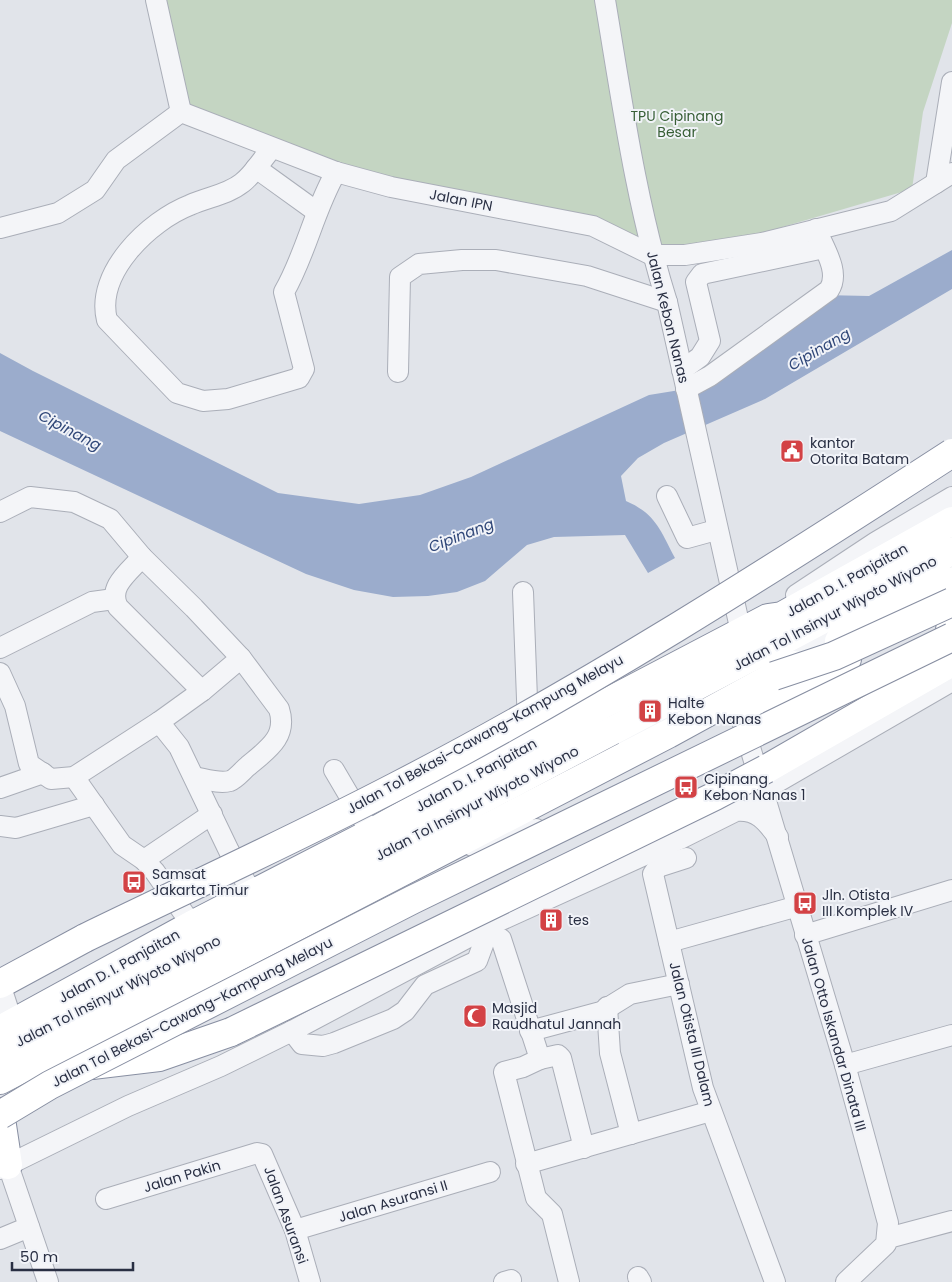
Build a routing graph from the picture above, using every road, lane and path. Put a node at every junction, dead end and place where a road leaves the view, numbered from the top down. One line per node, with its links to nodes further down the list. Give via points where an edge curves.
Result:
1 (156, 0): 4 (street)
2 (605, 0): 13 (street, Jalan Kebon Nanas)
3 (952, 82): 8 (street)
4 (181, 112): 5 (street, Jalan IPN); 10 (street, via 116,160 95,190 58,213)
5 (272, 148): 6 (street); 7 (street, Jalan IPN)
6 (256, 168): 9 (street); 9 (street, via 242,184 188,205 150,227 118,263 105,298 106,320 177,393 203,401 228,399 299,378 304,369 284,292 301,260)
7 (336, 172): 9 (street); 13 (street, Jalan IPN, via 391,187 593,226)
8 (944, 178): 11 (street, Jalan IPN, via 892,211)
9 (317, 212)
10 (0, 228)
11 (816, 229): 12 (street); 13 (street, Jalan IPN, via 762,243 685,255)
12 (824, 248): 15 (street, via 702,274 696,282 710,341 700,357); 17 (street, via 833,272 833,284 828,290)
13 (652, 255): 14 (street, Jalan Kebon Nanas)
14 (667, 302): 15 (street, Jalan Kebon Nanas); 16 (street, via 587,276 496,260 419,264 400,277)
15 (682, 370): 17 (street, Jalan Kebon Nanas)
16 (398, 372)
17 (687, 393): 23 (street, Jalan Kebon Nanas)
18 (952, 453): 66 (highway, Jalan Tol Bekasi–Cawang–Kampung Melayu, bridge, via 744,588 559,697 395,787)
19 (667, 496): 23 (street, via 687,538)
20 (952, 498): 33 (street, via 876,542 778,607)
21 (0, 512): 26 (street, via 30,497 74,502 110,519)
22 (952, 521): 33 (highway, Jalan D. I. Panjaitan, via 782,616)
23 (716, 530): 35 (street, Jalan Kebon Nanas)
24 (952, 540): 76 (street)
25 (952, 552): 77 (highway, Jalan Tol Insinyur Wiyoto Wiyono, via 146,978)
26 (142, 557): 31 (street, via 114,590); 37 (street)
27 (952, 570): 81 (street)
28 (952, 581): 40 (highway, bridge)
29 (523, 592): 45 (street)
30 (952, 597): 44 (highway, via 809,680)
31 (114, 599): 36 (street, via 92,602); 42 (street, via 118,607)
32 (952, 602): 40 (highway, bridge, via 834,656)
33 (768, 618): 35 (highway, Jalan D. I. Panjaitan)
34 (952, 628): 44 (street, via 827,694); 85 (highway, Jalan Tol Bekasi–Cawang–Kampung Melayu, bridge, via 404,904)
35 (741, 632): 45 (highway, Jalan D. I. Panjaitan)
36 (0, 648)
37 (241, 658): 42 (street); 49 (street, via 279,710 281,731 275,743 230,781)
38 (952, 662): 80 (highway, bridge, via 715,796 231,1032 159,1057)
39 (0, 673): 47 (street, via 15,706 29,764)
40 (774, 676): 82 (highway, Jalan Tol Insinyur Wiyoto Wiyono)
41 (952, 681): 51 (street)
42 (202, 691): 43 (street)
43 (159, 722): 48 (street); 49 (street, via 180,747)
44 (743, 723): 51 (street, Jalan Otto Iskandar Dinata III); 80 (highway, via 472,846)
45 (529, 746): 56 (highway, Jalan D. I. Panjaitan)
46 (334, 770): 56 (street)
47 (43, 773): 48 (street, via 51,779); 50 (street)
48 (74, 777): 52 (street)
49 (194, 777): 54 (street)
50 (0, 788)
51 (764, 790): 53 (street, via 739,803); 57 (street, Jalan Otto Iskandar Dinata III)
52 (94, 805): 55 (street, via 16,828); 59 (street, via 122,845)
53 (736, 811): 57 (street, via 746,810 761,816); 64 (street)
54 (212, 814): 59 (street); 61 (street)
55 (0, 826)
56 (371, 833): 61 (highway, Jalan D. I. Panjaitan)
57 (778, 837): 62 (street, Jalan Otto Iskandar Dinata III)
58 (686, 858): 67 (street, Jalan Otista III Dalam, via 655,869 653,874)
59 (144, 860): 63 (street)
60 (952, 890): 65 (street)
61 (252, 894): 63 (highway, Jalan D. I. Panjaitan)
62 (798, 906): 65 (street, Jalan Otto Iskandar Dinata III); 67 (street)
63 (192, 925): 72 (highway, Jalan D. I. Panjaitan)
64 (496, 932): 73 (street); 73 (street, via 477,961 425,985 405,1011 393,1019 323,1046 302,1044); 74 (street)
65 (805, 935): 79 (street, Jalan Otto Iskandar Dinata III)
66 (85, 938): 68 (highway); 69 (highway, Jalan Tol Bekasi–Cawang–Kampung Melayu)
67 (669, 942): 70 (street, Jalan Otista III Dalam)
68 (0, 974)
69 (0, 984): 72 (street)
70 (679, 984): 71 (street, via 630,994); 84 (street, Jalan Otista III Dalam, via 703,1088)
71 (607, 1007): 74 (street, via 601,1012); 86 (street, via 610,1053)
72 (9, 1022)
73 (292, 1031): 90 (street)
74 (530, 1031): 78 (street)
75 (952, 1035): 79 (street)
76 (0, 1044)
77 (0, 1051)
78 (540, 1058): 87 (street, via 558,1055 561,1058); 89 (street, via 504,1072)
79 (845, 1065): 96 (street, Jalan Otto Iskandar Dinata III, via 888,1223)
80 (54, 1069): 83 (highway)
81 (0, 1074)
82 (0, 1080)
83 (0, 1096)
84 (712, 1111): 86 (street); 101 (street, Jalan Otista III Dalam)
85 (0, 1113): 90 (highway)
86 (631, 1134): 87 (street)
87 (584, 1148): 89 (street)
88 (257, 1153): 92 (street, Jalan Pakin); 95 (street, Jalan Asuransi, via 266,1159)
89 (526, 1164): 100 (street, via 536,1198 552,1214)
90 (4, 1167): 94 (street)
91 (490, 1172): 95 (street, Jalan Asuransi II)
92 (106, 1199)
93 (952, 1221): 96 (street)
94 (29, 1227): 97 (street); 98 (street)
95 (295, 1230): 99 (street, Jalan Asuransi)
96 (888, 1238): 102 (street, via 881,1249)
97 (0, 1239)
98 (48, 1282)
99 (310, 1282)
100 (569, 1282)
101 (775, 1282)
102 (846, 1282)

